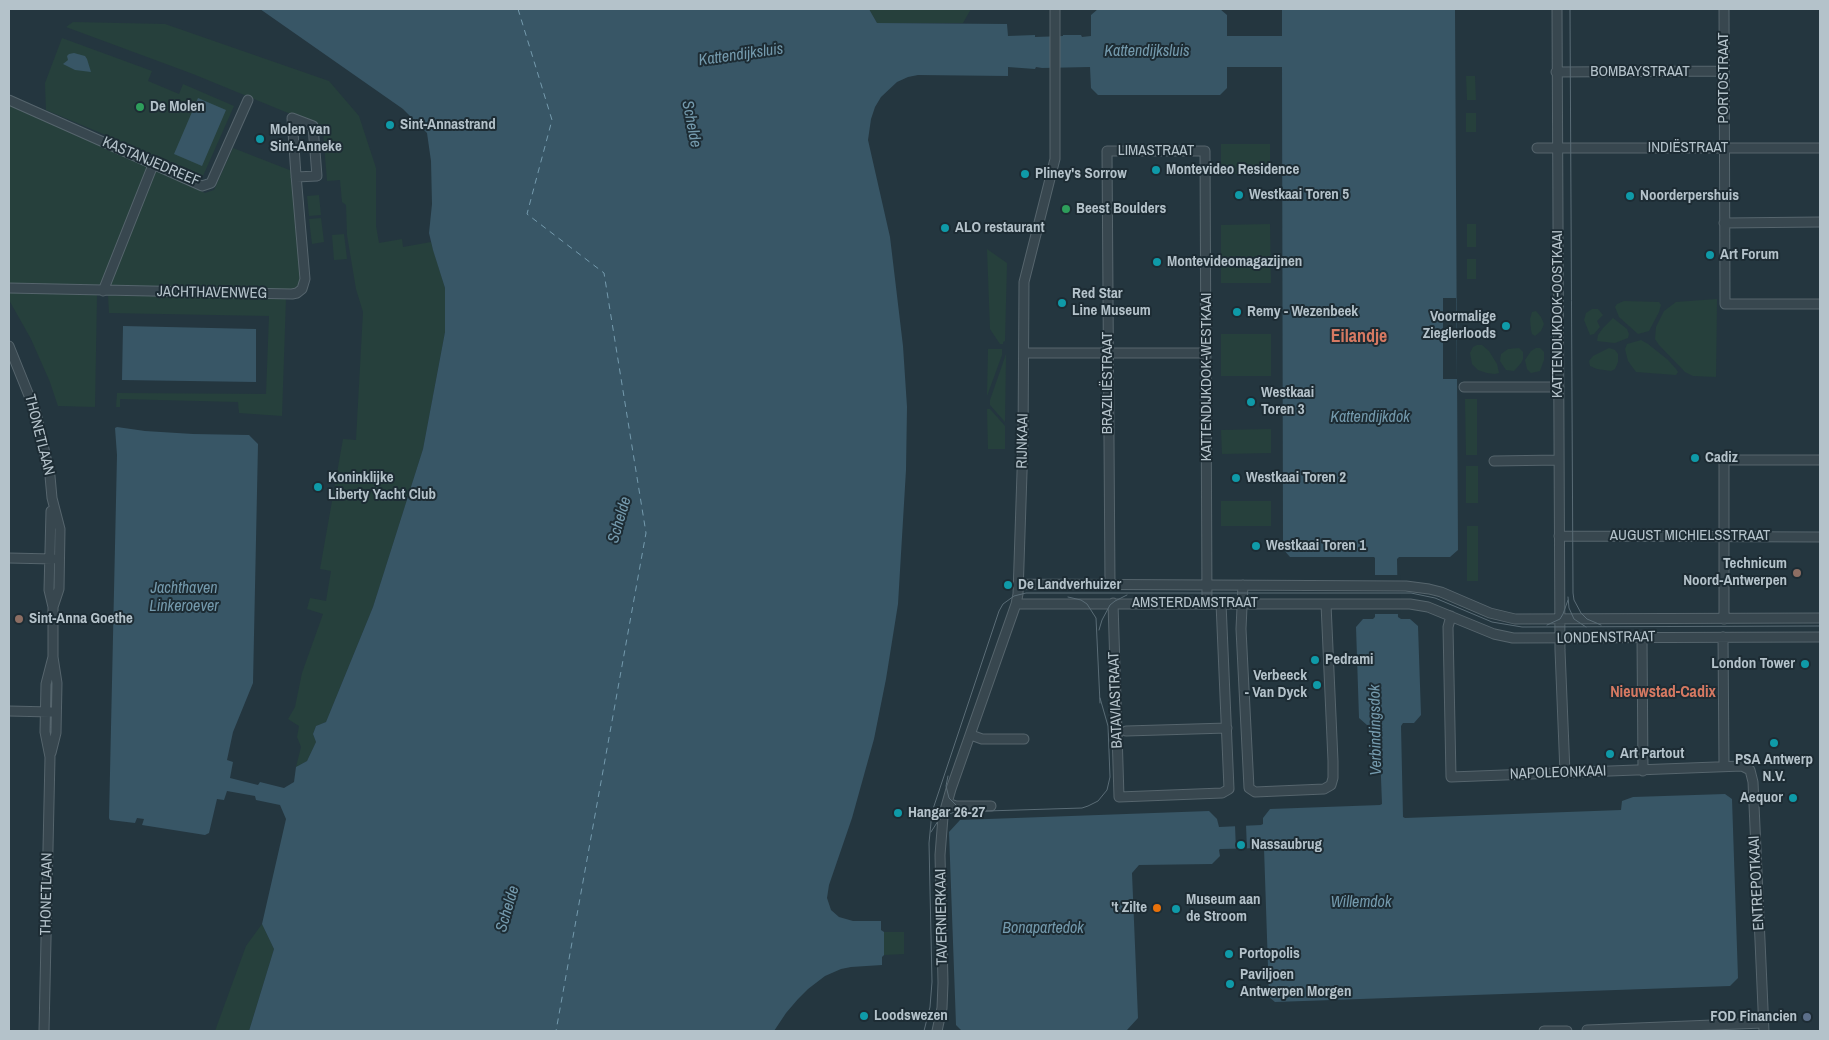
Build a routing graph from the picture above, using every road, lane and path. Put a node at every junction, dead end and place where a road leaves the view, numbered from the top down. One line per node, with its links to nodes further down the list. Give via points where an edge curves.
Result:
1 (1055, 9): 22 (street, RIJNKAAI, via 1055,159 1025,277)
2 (1557, 9): 5 (street, KATTENDIJKDOK-OOSTKAAI)
3 (1724, 9): 4 (street, PORTOSTRAAT)
4 (1724, 71): 5 (street, BOMBAYSTRAAT); 10 (street, PORTOSTRAAT)
5 (1556, 72): 9 (street, KATTENDIJKDOK-OOSTKAAI)
6 (9, 100): 14 (street, KASTANJEDREEF)
7 (248, 100): 14 (street, KASTANJEDREEF, via 211,183 202,186)
8 (1537, 148): 9 (street, INDIËSTRAAT)
9 (1556, 148): 10 (street, INDIËSTRAAT); 26 (street, KATTENDIJKDOK-OOSTKAAI)
10 (1724, 148): 11 (street, INDIËSTRAAT); 17 (street, PORTOSTRAAT)
11 (1820, 148)
12 (1206, 151): 13 (street, LIMASTRAAT); 23 (street, KATTENDIJKDOK-WESTKAAI)
13 (1107, 152): 24 (street, BRAZILIËSTRAAT)
14 (153, 165): 19 (street)
15 (296, 177): 15 (street, JACHTHAVENWEG, via 317,176 313,126 292,118); 19 (street, JACHTHAVENWEG, via 305,279 297,293)
16 (1820, 222): 17 (street)
17 (1724, 223): 20 (street, PORTOSTRAAT, via 1725,304)
18 (9, 288): 19 (street, JACHTHAVENWEG)
19 (103, 291)
20 (1820, 304)
21 (9, 346): 30 (street, THONETLAAN, via 36,413)
22 (1024, 353): 24 (street); 37 (street, RIJNKAAI)
23 (1207, 353): 24 (street); 40 (street, KATTENDIJKDOK-WESTKAAI)
24 (1108, 354): 38 (street, BRAZILIËSTRAAT)
25 (1464, 387): 26 (street)
26 (1559, 387): 27 (street, KATTENDIJKDOK-OOSTKAAI)
27 (1558, 460): 29 (street); 31 (street, KATTENDIJKDOK-OOSTKAAI)
28 (1820, 460): 32 (street, via 1724,460)
29 (1494, 461)
30 (52, 498): 35 (street, THONETLAAN, via 60,529); 36 (street, THONETLAAN)
31 (1559, 536): 32 (street, AUGUST MICHIELSSTRAAT); 53 (street, KATTENDIJKDOK-OOSTKAAI)
32 (1724, 536): 33 (street, AUGUST MICHIELSSTRAAT); 51 (street)
33 (1820, 537)
34 (9, 558): 36 (street)
35 (60, 558): 36 (street); 49 (street, THONETLAAN, via 59,590)
36 (50, 559): 49 (street, THONETLAAN, via 49,590)
37 (1019, 584): 38 (street, AMSTERDAMSTRAAT); 46 (street, RIJNKAAI)
38 (1110, 585): 40 (street, AMSTERDAMSTRAAT)
39 (1243, 585): 40 (street, AMSTERDAMSTRAAT); 41 (street, AMSTERDAMSTRAAT); 45 (street)
40 (1207, 586): 43 (street, KATTENDIJKDOK-WESTKAAI)
41 (1399, 586): 53 (street, LONDENSTRAAT, via 1441,592 1500,616)
42 (1113, 603): 43 (street, AMSTERDAMSTRAAT); 46 (street, AMSTERDAMSTRAAT); 62 (street, BATAVIASTRAAT, via 1119,797 1222,793 1229,789)
43 (1207, 603): 44 (street, AMSTERDAMSTRAAT)
44 (1221, 603): 45 (street, AMSTERDAMSTRAAT); 62 (street)
45 (1242, 603): 47 (street, AMSTERDAMSTRAAT); 47 (street, via 1249,788 1255,792 1324,789 1331,785 1333,761)
46 (1016, 604): 64 (street, RIJNKAAI)
47 (1326, 604): 48 (street, AMSTERDAMSTRAAT)
48 (1399, 604): 50 (street, LONDENSTRAAT, via 1419,605)
49 (53, 606): 58 (street, THONETLAAN)
50 (1451, 616): 55 (street, LONDENSTRAAT, via 1506,637); 69 (street, NAPOLEONKAAI, via 1448,627 1451,776)
51 (1724, 618): 52 (street, LONDENSTRAAT); 53 (street, LONDENSTRAAT)
52 (1820, 618)
53 (1560, 619): 55 (street, KATTENDIJKDOK-OOSTKAAI)
54 (1820, 637): 57 (street, LONDENSTRAAT)
55 (1560, 638): 56 (street, LONDENSTRAAT); 69 (street, KATTENDIJKDOK-OOSTKAAI)
56 (1642, 638): 57 (street, LONDENSTRAAT); 68 (street)
57 (1723, 640): 67 (street)
58 (53, 657): 60 (street, THONETLAAN, via 46,684); 61 (street, THONETLAAN)
59 (9, 711): 60 (street)
60 (46, 712): 61 (street); 66 (street, THONETLAAN)
61 (57, 712): 66 (street, THONETLAAN)
62 (1227, 728): 63 (street)
63 (1126, 732)
64 (970, 735): 65 (street, via 982,740); 70 (street, RIJNKAAI)
65 (1024, 739)
66 (50, 757): 74 (street, THONETLAAN)
67 (1724, 766): 68 (street, NAPOLEONKAAI); 72 (street, ENTREPOTKAAI, via 1746,766 1752,773)
68 (1643, 771): 69 (street, NAPOLEONKAAI)
69 (1565, 773)
70 (947, 803): 71 (street); 75 (street, TAVERNIERKAAI, via 940,855 943,983)
71 (991, 806)
72 (1764, 1027): 73 (street)
73 (1587, 1030)
74 (44, 1031)
75 (938, 1031)
76 (1544, 1031): 77 (street)
77 (1567, 1031)

